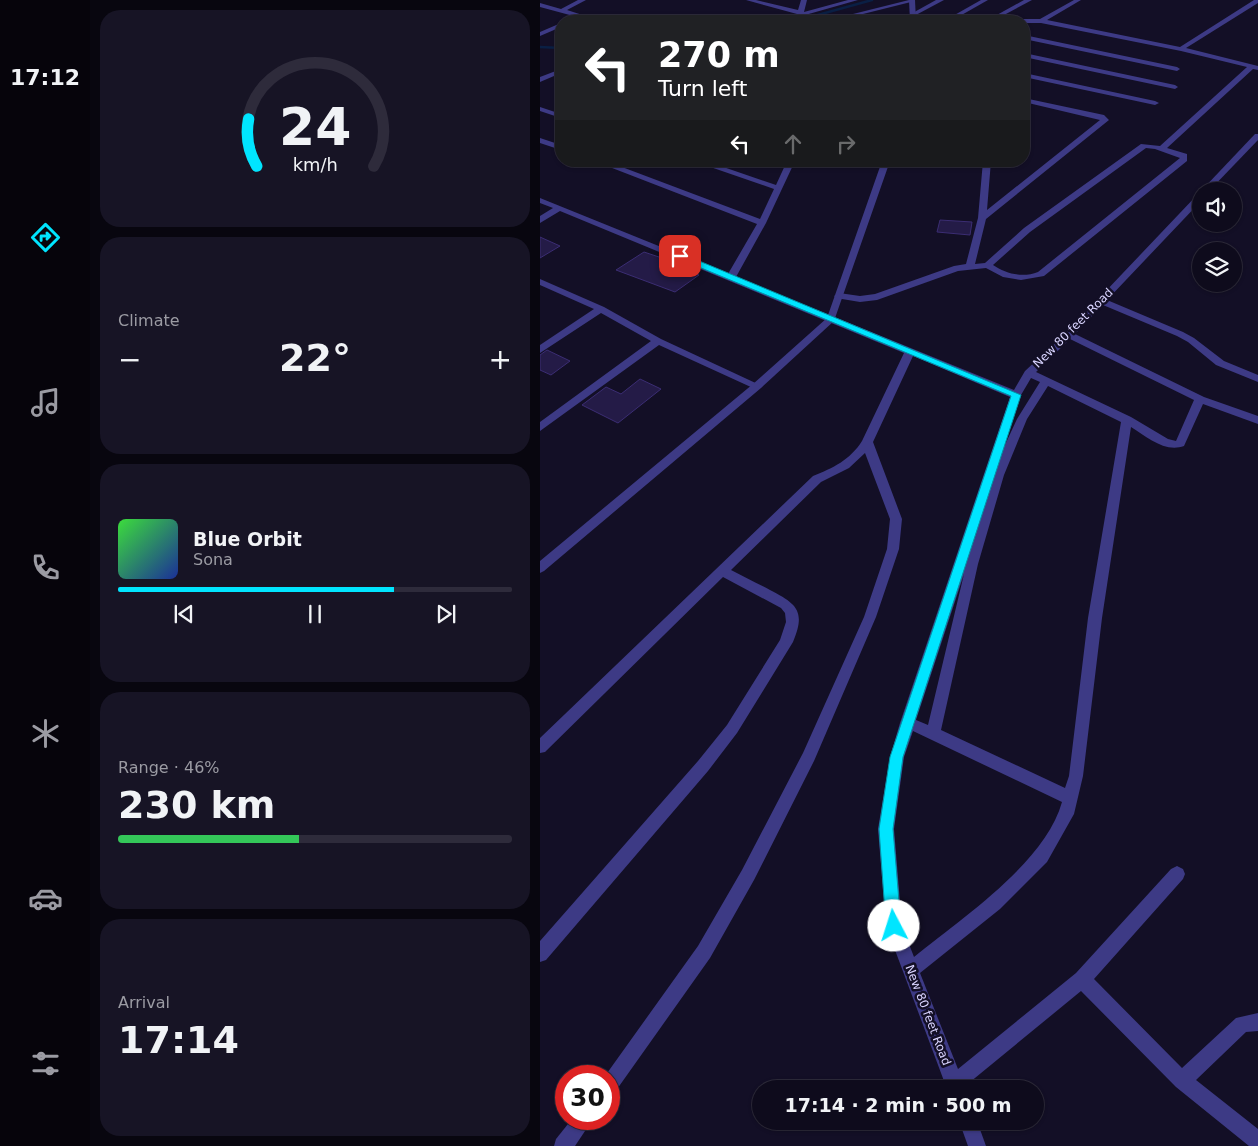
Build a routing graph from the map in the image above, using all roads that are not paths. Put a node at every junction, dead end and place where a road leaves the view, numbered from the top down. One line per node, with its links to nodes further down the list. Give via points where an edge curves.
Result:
1 (584, 0): 13 (street)
2 (749, 0): 14 (street)
3 (804, 0): 14 (street)
4 (854, 0): 11 (street)
5 (912, 0): 17 (street); 18 (street)
6 (940, 0): 19 (street)
7 (985, 0): 20 (street)
8 (1029, 0): 21 (street)
9 (1078, 0): 23 (street)
10 (1258, 0): 27 (street)
11 (843, 2): 14 (street)
12 (540, 5): 13 (street)
13 (561, 11): 15 (street)
14 (801, 14): 16 (street)
15 (577, 15)
16 (798, 15)
17 (852, 15)
18 (913, 15)
19 (918, 15)
20 (958, 15)
21 (1000, 15)
22 (1030, 21): 23 (street)
23 (1041, 21): 27 (street)
24 (555, 28): 25 (street)
25 (540, 34)
26 (1030, 38): 30 (street)
27 (1181, 49): 29 (street)
28 (1030, 56): 34 (street)
29 (1256, 67): 42 (street)
30 (1177, 68)
31 (1030, 76): 36 (street)
32 (555, 77): 33 (street)
33 (540, 80)
34 (1175, 87)
35 (1030, 101): 53 (street, via 1105,120)
36 (1154, 103)
37 (540, 109): 38 (street)
38 (555, 114)
39 (1258, 136): 48 (street)
40 (540, 140): 41 (street)
41 (555, 146)
42 (1162, 148): 56 (street, via 1150,145 1141,148 1027,230); 56 (street, via 1184,157 1041,274 1012,276)
43 (614, 167): 55 (street)
44 (715, 167): 49 (street)
45 (788, 167): 49 (street)
46 (884, 167): 60 (street)
47 (986, 167): 53 (street)
48 (1214, 182)
49 (778, 188): 55 (street)
50 (540, 200): 52 (street)
51 (1192, 205): 61 (street, New 80 feet Road)
52 (560, 208): 54 (street); 58 (street)
53 (982, 218): 57 (street)
54 (540, 220)
55 (762, 223): 58 (street)
56 (988, 265): 57 (street)
57 (970, 266): 60 (street, via 877,297)
58 (731, 277): 63 (street)
59 (540, 282): 62 (street)
60 (839, 296): 63 (street)
61 (1101, 301): 64 (street, New 80 feet Road); 69 (street, via 1180,334 1220,363)
62 (601, 309): 65 (street); 66 (street)
63 (831, 318): 67 (street); 71 (street)
64 (1069, 335): 68 (street, New 80 feet Road); 73 (street)
65 (658, 341): 71 (street); 76 (street)
66 (541, 348)
67 (910, 351): 72 (street); 77 (street)
68 (1029, 373): 70 (street); 72 (street, New 80 feet Road)
69 (1258, 379)
70 (1047, 380): 74 (street); 81 (street, via 1022,419 998,475 972,564)
71 (756, 386): 78 (street)
72 (1016, 395): 80 (street, New 80 feet Road)
73 (1200, 399): 74 (street, via 1180,443 1175,445); 75 (street)
74 (1127, 420): 83 (street, via 1095,618 1076,776)
75 (1258, 420)
76 (540, 427)
77 (867, 442): 79 (street, via 849,464 817,479); 89 (street, via 896,519 893,549 870,617 809,756 748,875 704,952)
78 (540, 568)
79 (722, 571): 82 (street); 85 (street, via 791,609 792,628 786,642 732,729 703,766)
80 (907, 723): 81 (street); 86 (street, New 80 feet Road, via 897,757 886,829 894,926)
81 (932, 733): 83 (street)
82 (540, 747)
83 (1070, 798): 86 (street, via 1066,814 1042,857 994,903)
84 (1177, 874): 87 (street)
85 (540, 954)
86 (911, 970): 90 (street, New 80 feet Road)
87 (1082, 979): 91 (street); 92 (street)
88 (1258, 1022): 92 (street, via 1242,1024)
89 (620, 1070)
90 (953, 1080)
91 (962, 1080)
92 (1182, 1081): 95 (street)
93 (575, 1130): 96 (street)
94 (971, 1130): 97 (street)
95 (1258, 1141)
96 (563, 1146)
97 (977, 1146)

